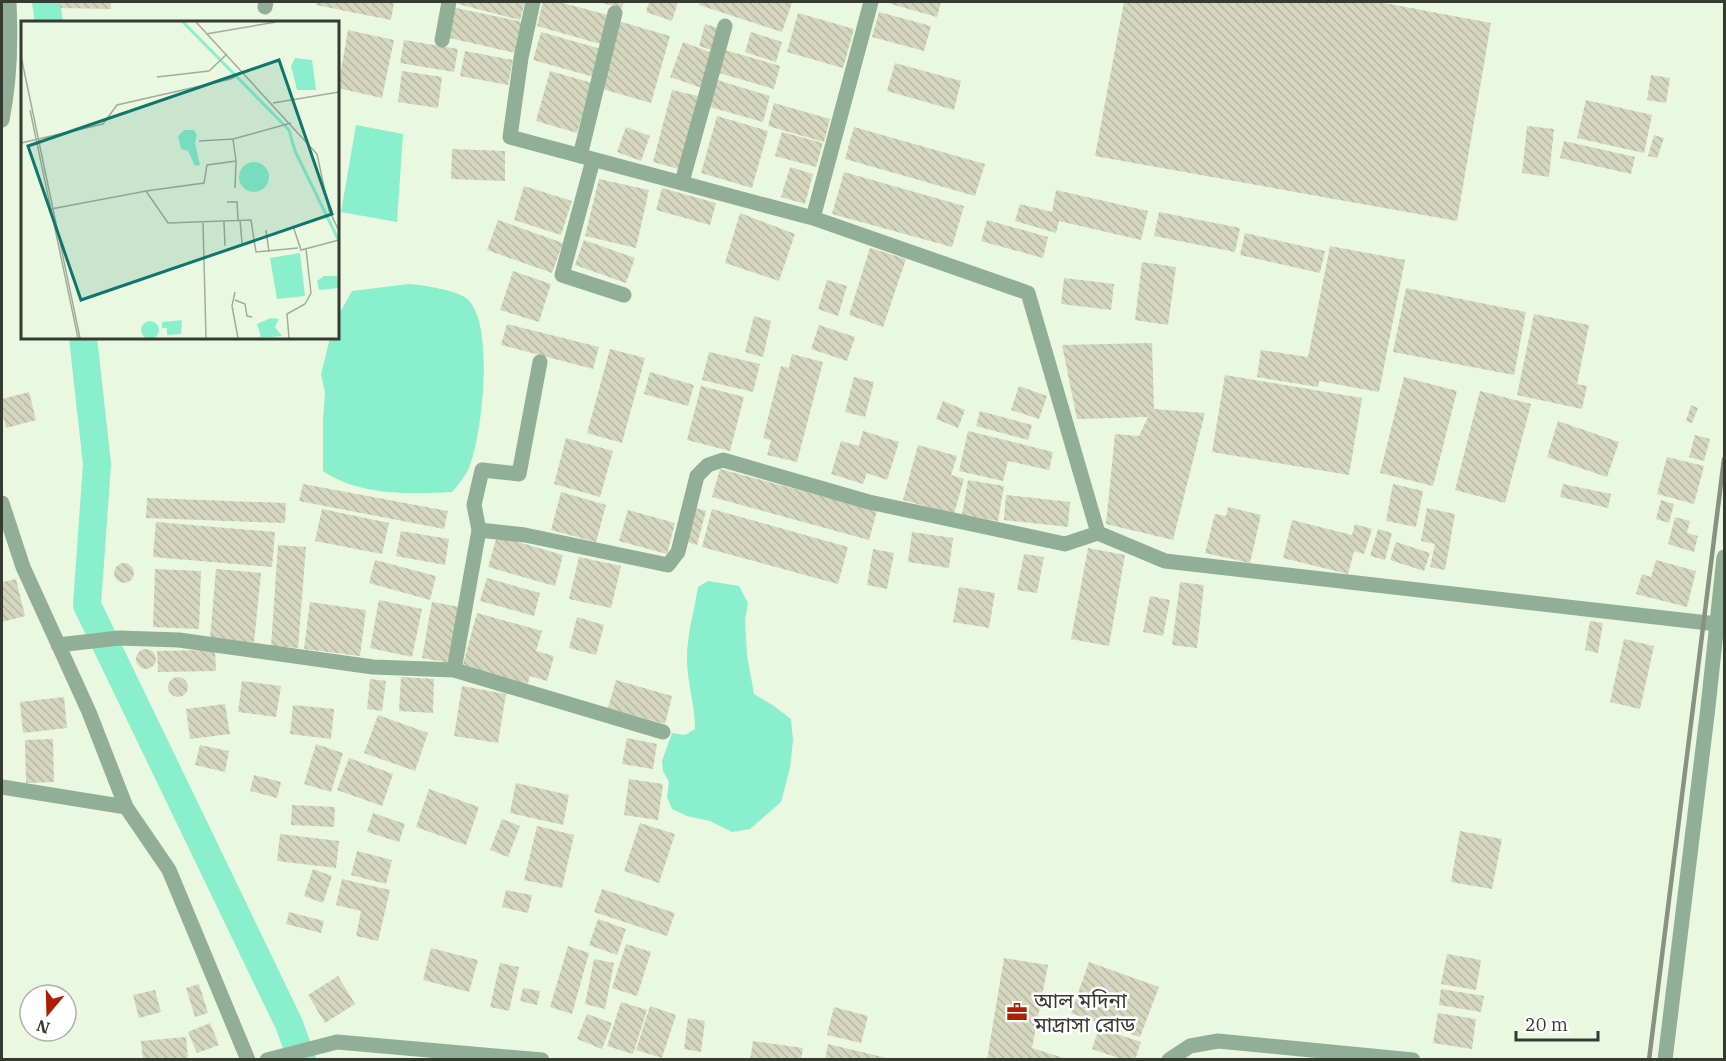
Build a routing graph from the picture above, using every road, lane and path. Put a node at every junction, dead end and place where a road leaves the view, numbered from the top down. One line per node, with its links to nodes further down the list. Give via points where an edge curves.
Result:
1 (9, 2): 8 (street, via 8,92)
2 (449, 2): 7 (street)
3 (533, 2): 9 (street, via 510,136)
4 (871, 2): 11 (street)
5 (615, 13): 9 (street)
6 (725, 26): 10 (street)
7 (441, 40)
8 (2, 120)
9 (586, 158): 10 (street); 12 (street, via 562,275)
10 (682, 182): 11 (street)
11 (813, 218): 16 (street, via 1028,293)
12 (624, 296)
13 (540, 362): 15 (street, via 519,474 482,470 474,505)
14 (2, 503): 19 (street, via 23,567)
15 (479, 530): 16 (street, via 525,534 668,566 678,552 697,476 708,465 723,460 870,502 1065,544); 20 (street)
16 (1098, 533): 18 (street, via 1165,561)
17 (1725, 557): 18 (street)
18 (1717, 624): 29 (street)
19 (58, 645): 20 (street, via 119,638 179,640 373,667); 23 (street)
20 (454, 670): 21 (street)
21 (663, 732)
22 (2, 787): 23 (street)
23 (126, 807): 24 (street, via 169,870)
24 (248, 1059)
25 (267, 1059): 26 (street, via 337,1042)
26 (542, 1059)
27 (1169, 1059): 28 (street, via 1190,1046 1218,1041)
28 (1413, 1059)
29 (1665, 1059)

